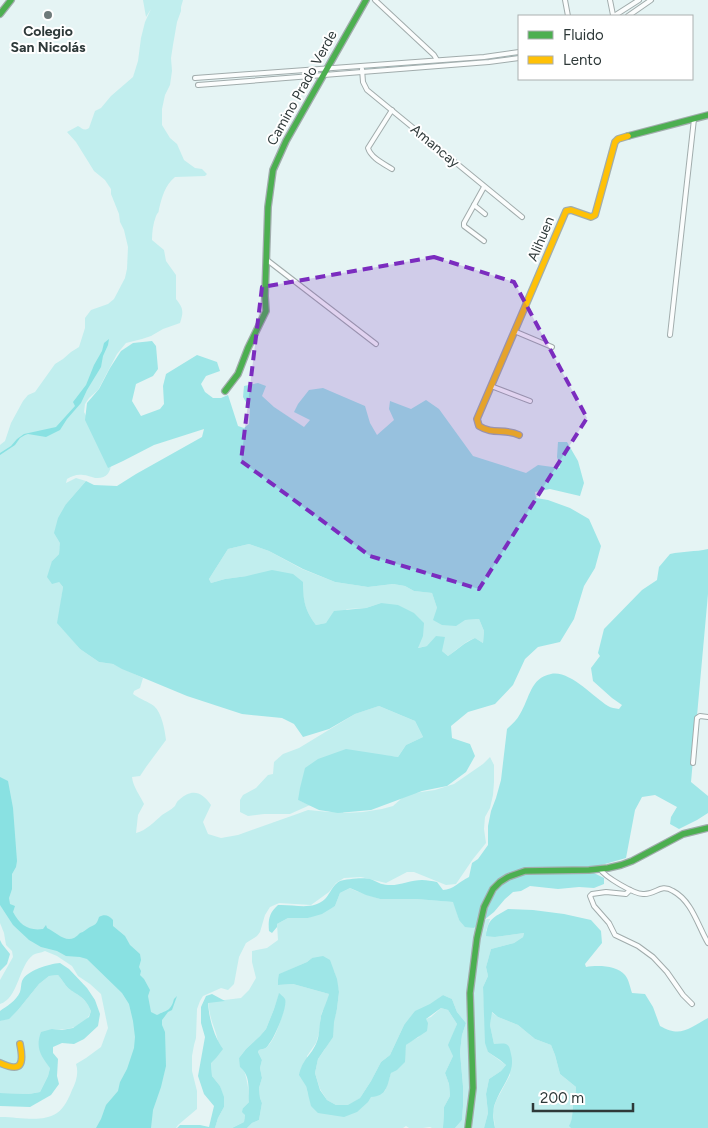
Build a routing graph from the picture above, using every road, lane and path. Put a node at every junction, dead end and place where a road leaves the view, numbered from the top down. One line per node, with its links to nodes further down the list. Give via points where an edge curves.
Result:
1 (11, 0): 8 (street)
2 (366, 0): 14 (street, Camino Prado Verde)
3 (375, 0): 15 (street)
4 (565, 0): 9 (street)
5 (610, 0): 10 (street)
6 (639, 0): 10 (street)
7 (651, 0): 11 (street)
8 (0, 14)
9 (568, 15)
10 (614, 15)
11 (629, 15)
12 (518, 52): 15 (street)
13 (518, 58): 19 (street)
14 (333, 59): 17 (street, Camino Prado Verde); 18 (street)
15 (437, 60): 16 (street)
16 (362, 66): 18 (street); 19 (street, Amancay)
17 (328, 68): 18 (street); 20 (street); 21 (street, Camino Prado Verde)
18 (336, 68)
19 (362, 72): 21 (street); 27 (street, Amancay, via 365,88)
20 (266, 73): 23 (street); 24 (street)
21 (324, 74): 22 (street); 26 (street, Camino Prado Verde)
22 (307, 76): 24 (street); 26 (street)
23 (195, 78)
24 (266, 79): 25 (street)
25 (198, 85)
26 (317, 85): 36 (street, Camino Prado Verde, via 276,163 268,206)
27 (392, 110): 30 (street, via 368,148 374,157); 31 (street, Amancay)
28 (708, 116): 29 (street, Alihuen)
29 (694, 120): 37 (street, Alihuen, via 619,138 615,142 595,215 591,218 566,211); 38 (street)
30 (392, 169)
31 (484, 187): 32 (street); 34 (street, Amancay)
32 (474, 205): 33 (street); 35 (street, via 464,226)
33 (485, 214)
34 (522, 218)
35 (484, 241)
36 (266, 260): 39 (street); 42 (street, Camino Prado Verde, via 266,311 238,374)
37 (514, 331): 40 (street); 41 (street, Alihuen)
38 (670, 335)
39 (376, 344)
40 (552, 347)
41 (491, 386): 43 (street); 44 (street, Alihuen, via 478,424 489,431 507,430)
42 (225, 391)
43 (530, 401)
44 (519, 435)
45 (708, 717): 46 (street, via 697,718)
46 (693, 763)
47 (708, 828): 48 (street, via 678,836 626,863)
48 (600, 869): 49 (street); 54 (street, via 521,872 500,882 488,898 477,938 470,993 473,1088)
49 (630, 890): 50 (street, via 643,894 660,888 672,890 690,909); 51 (street, via 626,894 606,892 590,896 615,935 653,957)
50 (708, 943)
51 (692, 1004)
52 (20, 1044): 53 (street, via 20,1064 10,1067)
53 (0, 1062)
54 (468, 1128)

